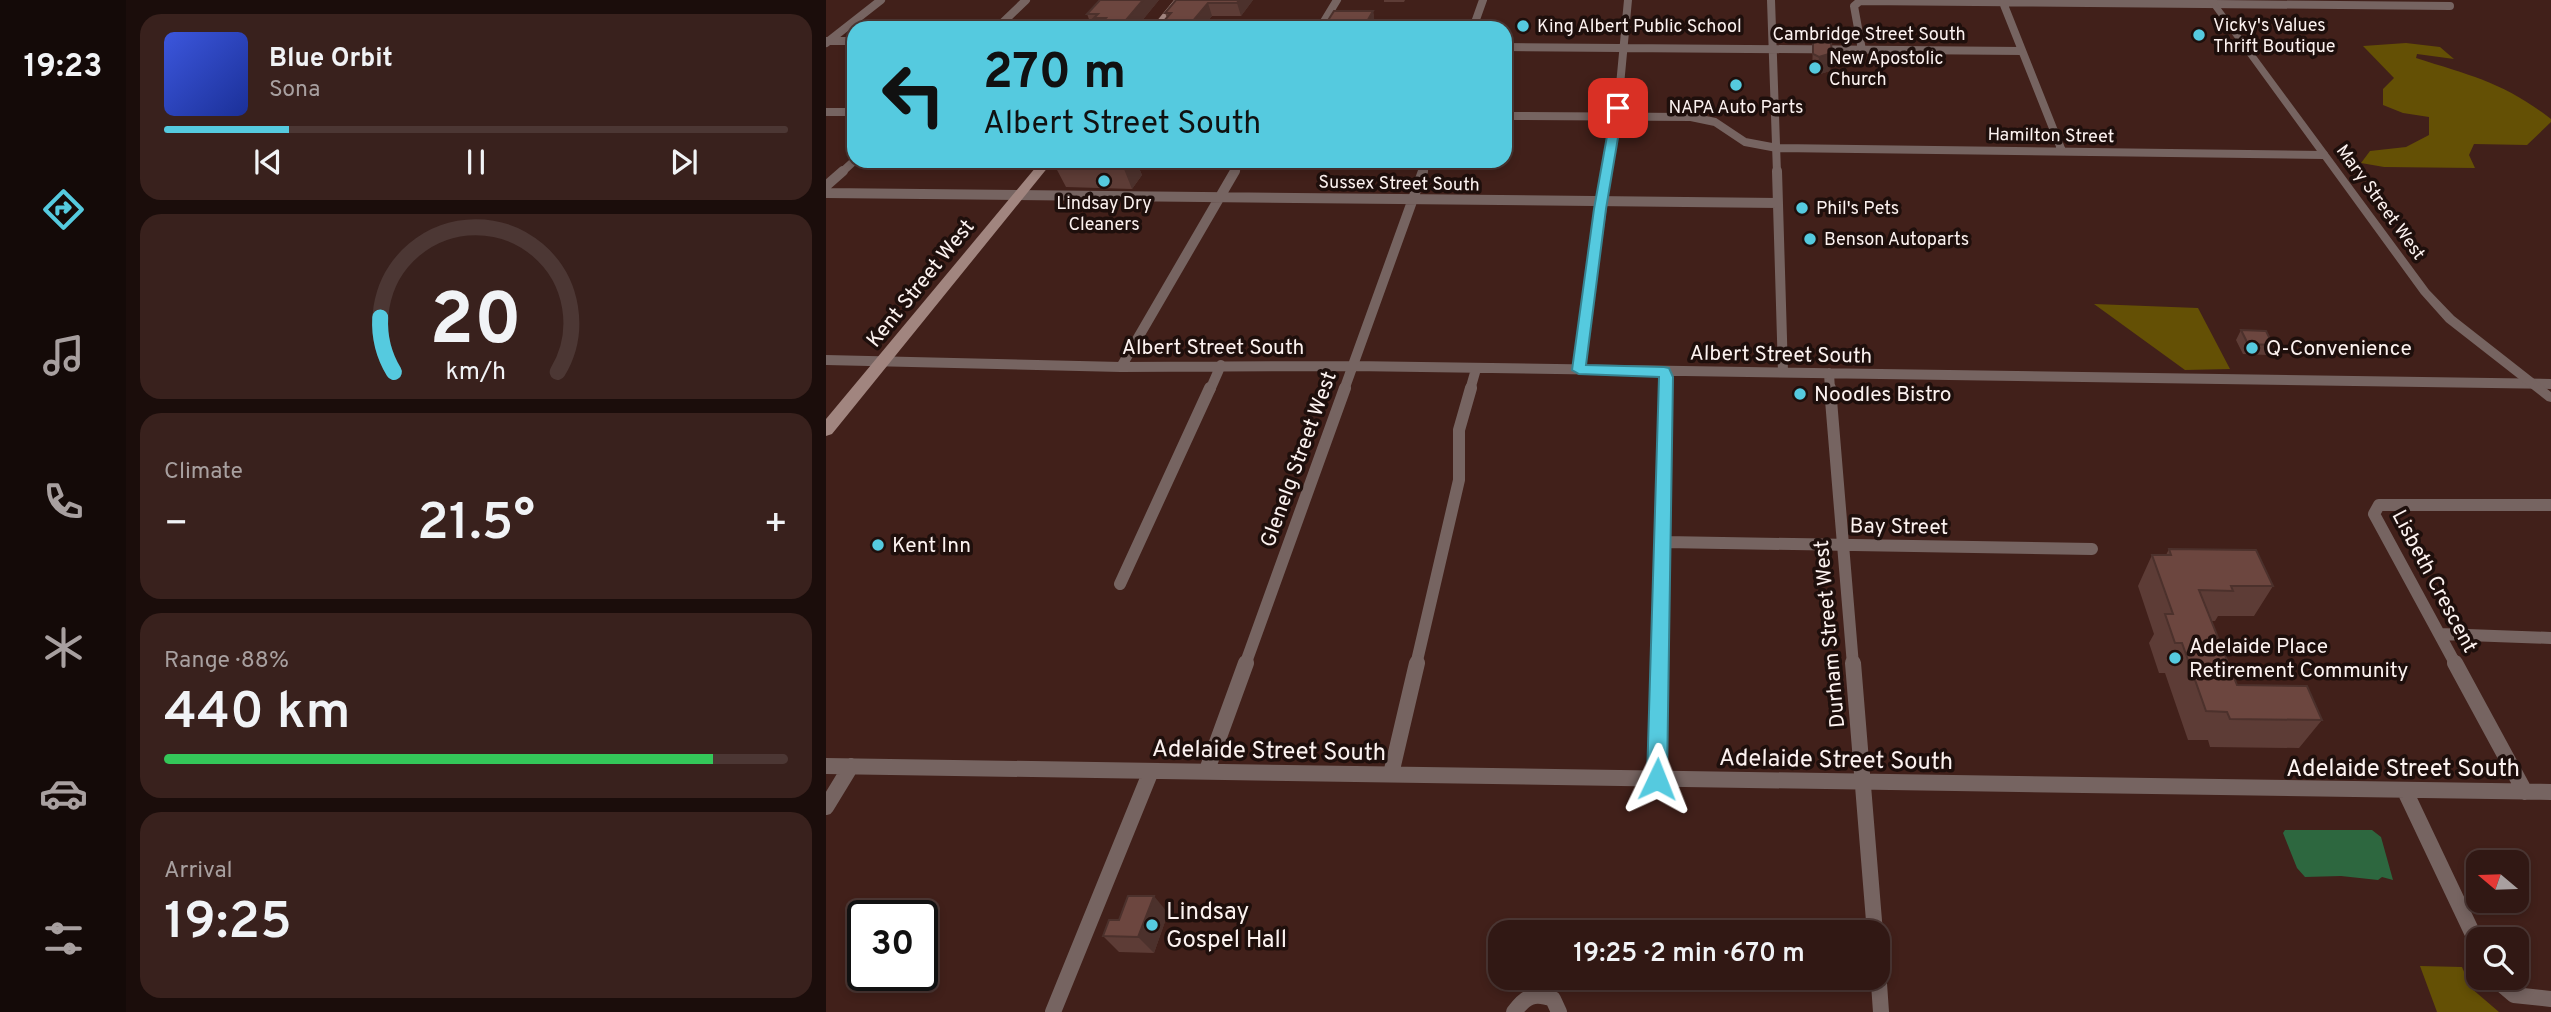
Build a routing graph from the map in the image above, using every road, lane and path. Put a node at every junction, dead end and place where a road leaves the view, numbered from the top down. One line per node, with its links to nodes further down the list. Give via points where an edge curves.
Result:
1 (881, 0): 12 (street)
2 (1026, 0): 13 (street)
3 (1179, 0): 14 (main road)
4 (1337, 0): 15 (street)
5 (1483, 0): 16 (street)
6 (1629, 0): 21 (street)
7 (1771, 0): 22 (street)
8 (1860, 1): 9 (street); 23 (street, via 1854,6)
9 (2002, 1): 10 (street); 24 (street)
10 (2213, 2): 11 (street); 29 (street, Mary Street West)
11 (2450, 6)
12 (853, 21)
13 (1004, 21)
14 (1162, 21)
15 (1324, 21)
16 (1476, 21)
17 (847, 26): 18 (street)
18 (827, 41): 19 (street)
19 (847, 41)
20 (1512, 47): 21 (street, Cambridge Street South)
21 (1623, 48): 22 (street, Cambridge Street South); 26 (street)
22 (1772, 49): 23 (street, Cambridge Street South); 27 (street)
23 (1862, 50): 24 (street, Cambridge Street South)
24 (2022, 51): 28 (street)
25 (1512, 116): 26 (street)
26 (1617, 117): 27 (street, via 1709,120 1745,142); 39 (street)
27 (1777, 148): 28 (street, Hamilton Street); 40 (street)
28 (2062, 151): 29 (street, Hamilton Street)
29 (2324, 155): 51 (street, Mary Street West, via 2425,292 2450,319)
30 (847, 168): 34 (street)
31 (1041, 168): 36 (main road, Kent Street West)
32 (1237, 168): 37 (street)
33 (1424, 168): 38 (street, Glenelg Street West)
34 (826, 187)
35 (826, 193): 36 (street)
36 (1019, 194): 37 (street, Sussex Street South); 42 (main road, Kent Street West)
37 (1220, 197): 38 (street, Sussex Street South); 45 (street)
38 (1411, 199): 39 (street, Sussex Street South); 44 (street, Glenelg Street West)
39 (1602, 201): 40 (street, Sussex Street South); 47 (street)
40 (1778, 203): 49 (street)
41 (826, 360): 42 (street, Albert Street South)
42 (884, 361): 45 (street, Albert Street South); 54 (main road, Kent Street West)
43 (1221, 365): 44 (street, Albert Street South); 45 (street, Albert Street South); 59 (street)
44 (1352, 366): 46 (street, Albert Street South); 64 (street, Glenelg Street West)
45 (1121, 367)
46 (1476, 369): 47 (street, Albert Street South); 66 (street, via 1459,430 1459,480)
47 (1579, 370): 48 (street, Albert Street South)
48 (1664, 372): 49 (street, Albert Street South); 56 (street)
49 (1783, 372): 50 (street, Albert Street South)
50 (1829, 373): 51 (street, Albert Street South); 57 (street, Durham Street West)
51 (2534, 383): 52 (street, Albert Street South); 53 (street, Mary Street West)
52 (2551, 384)
53 (2551, 398)
54 (826, 430)
55 (2551, 505): 60 (street, Lisbeth Crescent, via 2379,505 2374,514)
56 (1665, 542): 57 (street, Bay Street); 67 (street)
57 (1844, 545): 58 (street, Bay Street); 68 (street, Durham Street West)
58 (2092, 548)
59 (1121, 584)
60 (2440, 634): 61 (street); 70 (street, Lisbeth Crescent)
61 (2551, 638)
62 (826, 766): 63 (street, Adelaide Street South)
63 (851, 766): 65 (street, Adelaide Street South); 72 (street)
64 (1206, 770): 65 (street, Adelaide Street South); 66 (street, Adelaide Street South)
65 (1151, 771): 78 (street)
66 (1391, 774): 67 (street, Adelaide Street South)
67 (1657, 779): 68 (street, Adelaide Street South)
68 (1864, 783): 69 (street, Adelaide Street South); 73 (street, Durham Street West)
69 (2405, 791): 70 (street, Adelaide Street South); 74 (street)
70 (2525, 792): 71 (street, Adelaide Street South)
71 (2551, 792)
72 (826, 807)
73 (1874, 920)
74 (2469, 927)
75 (1879, 990): 81 (street)
76 (2508, 990): 77 (street, via 2524,998)
77 (2551, 999)
78 (1053, 1012)
79 (1514, 1012): 80 (street, via 1524,998 1539,994 1553,999)
80 (1559, 1012)
81 (1881, 1012)

